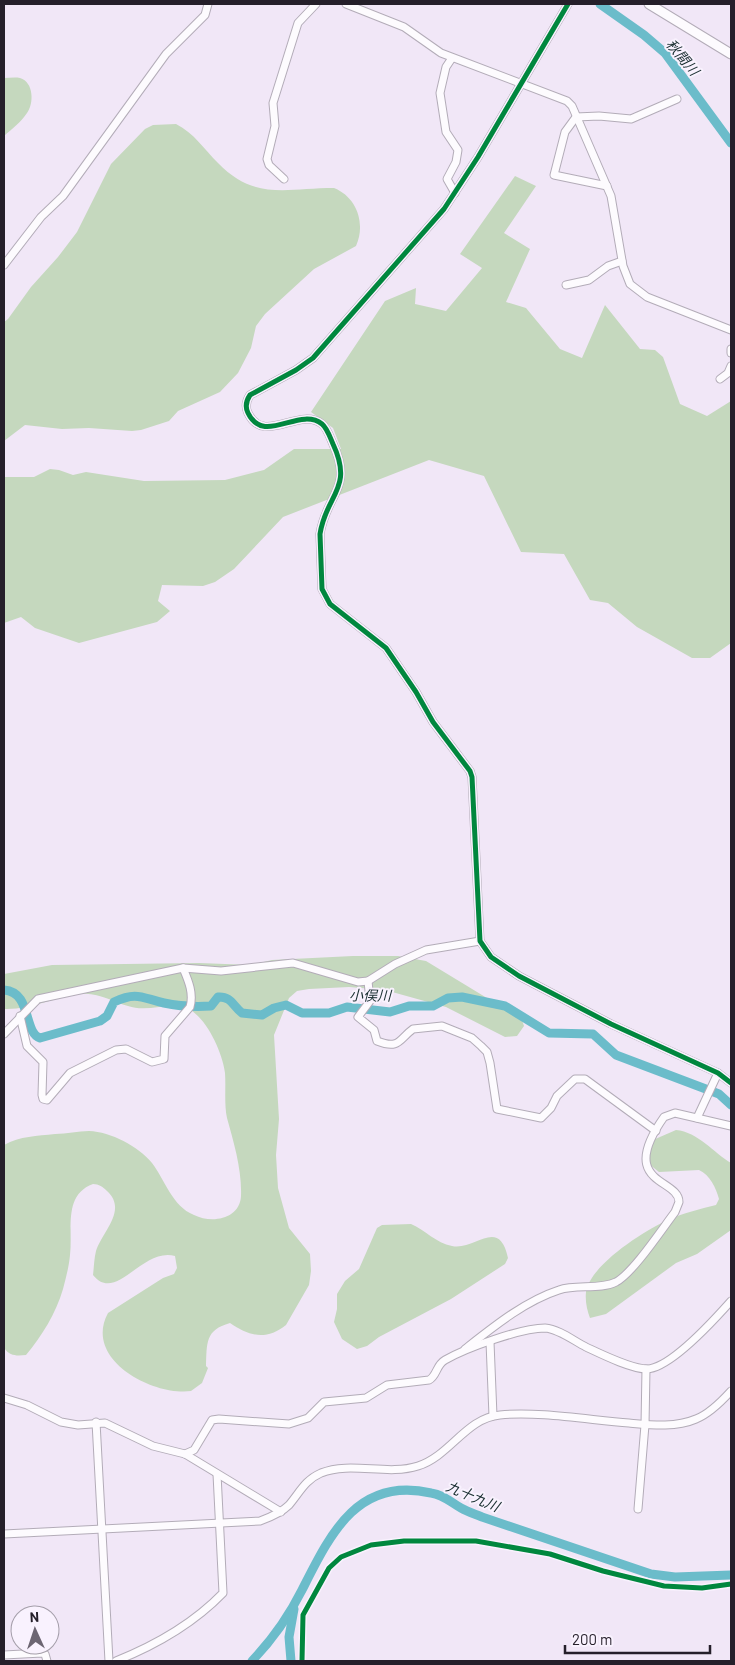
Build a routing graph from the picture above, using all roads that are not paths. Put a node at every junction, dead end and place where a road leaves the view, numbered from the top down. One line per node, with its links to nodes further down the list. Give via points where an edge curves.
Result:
1 (208, 4): 15 (street, via 205,15 166,54 63,196 41,217)
2 (316, 4): 11 (street, via 298,23 273,103 275,126 266,159)
3 (346, 4): 7 (street, via 408,29 441,54)
4 (568, 4): 8 (street)
5 (649, 4): 6 (main road)
6 (731, 54)
7 (452, 58): 8 (street); 13 (street, via 446,67 440,92 446,132 458,150 447,179)
8 (521, 84): 10 (street, via 567,101); 13 (street)
9 (677, 99): 10 (street, via 631,119)
10 (576, 117): 12 (street); 12 (street, via 565,132 554,174)
11 (284, 179)
12 (607, 186): 14 (street)
13 (455, 193): 20 (street, via 313,358 259,389 246,403 249,414 260,426 271,427 301,420 322,424 339,455 342,467 340,480 320,534 324,594 330,604 386,648 433,722 470,771)
14 (622, 260): 16 (street, via 589,280); 17 (street, via 626,275 636,291)
15 (4, 266)
16 (566, 285)
17 (731, 330)
18 (731, 366): 19 (street)
19 (720, 379)
20 (480, 941): 22 (street, via 415,954); 25 (street, via 491,957 519,976 611,1024)
21 (183, 968): 22 (street, via 221,971 293,963 358,982); 23 (street, via 38,999); 23 (street, via 192,1002 165,1036 164,1059 152,1062 126,1049 116,1050 70,1073 47,1100 42,1095 43,1062 27,1046)
22 (368, 981): 29 (street, via 370,1001 359,1015 359,1020 373,1028 377,1041 397,1044 413,1029 442,1026 472,1038 488,1055 497,1109 541,1118 575,1079 584,1079)
23 (20, 1016): 24 (street)
24 (4, 1034)
25 (718, 1073): 26 (street); 27 (street)
26 (731, 1083)
27 (697, 1118): 28 (street); 29 (street, via 670,1114 664,1117)
28 (731, 1126)
29 (656, 1131): 32 (street, via 646,1168 657,1181 678,1196 678,1207 623,1277 609,1284 570,1287 550,1293 515,1313)
30 (731, 1301): 33 (street, via 690,1344 657,1367)
31 (490, 1342): 32 (street); 33 (street, via 547,1328 607,1357); 36 (street)
32 (459, 1353): 39 (street, via 443,1361 434,1378 387,1385 366,1398 324,1402 302,1421 288,1424 212,1420 194,1450)
33 (646, 1369): 38 (street)
34 (731, 1391): 38 (street, via 697,1419 682,1424)
35 (4, 1398): 37 (street, via 61,1422 78,1425)
36 (493, 1416): 38 (street, via 525,1415); 42 (street, via 472,1427 446,1450 417,1467 331,1470 320,1474 302,1486)
37 (96, 1422): 39 (street, via 153,1446); 44 (street)
38 (645, 1425): 41 (street)
39 (184, 1454): 40 (street)
40 (217, 1474): 42 (street); 43 (street)
41 (638, 1509)
42 (280, 1512): 43 (street, via 260,1521)
43 (220, 1524): 44 (street); 49 (street, via 223,1593 181,1628)
44 (103, 1530): 45 (street); 48 (street)
45 (4, 1534)
46 (4, 1655): 47 (street, via 42,1653)
47 (47, 1661)
48 (109, 1661)
49 (116, 1661)

